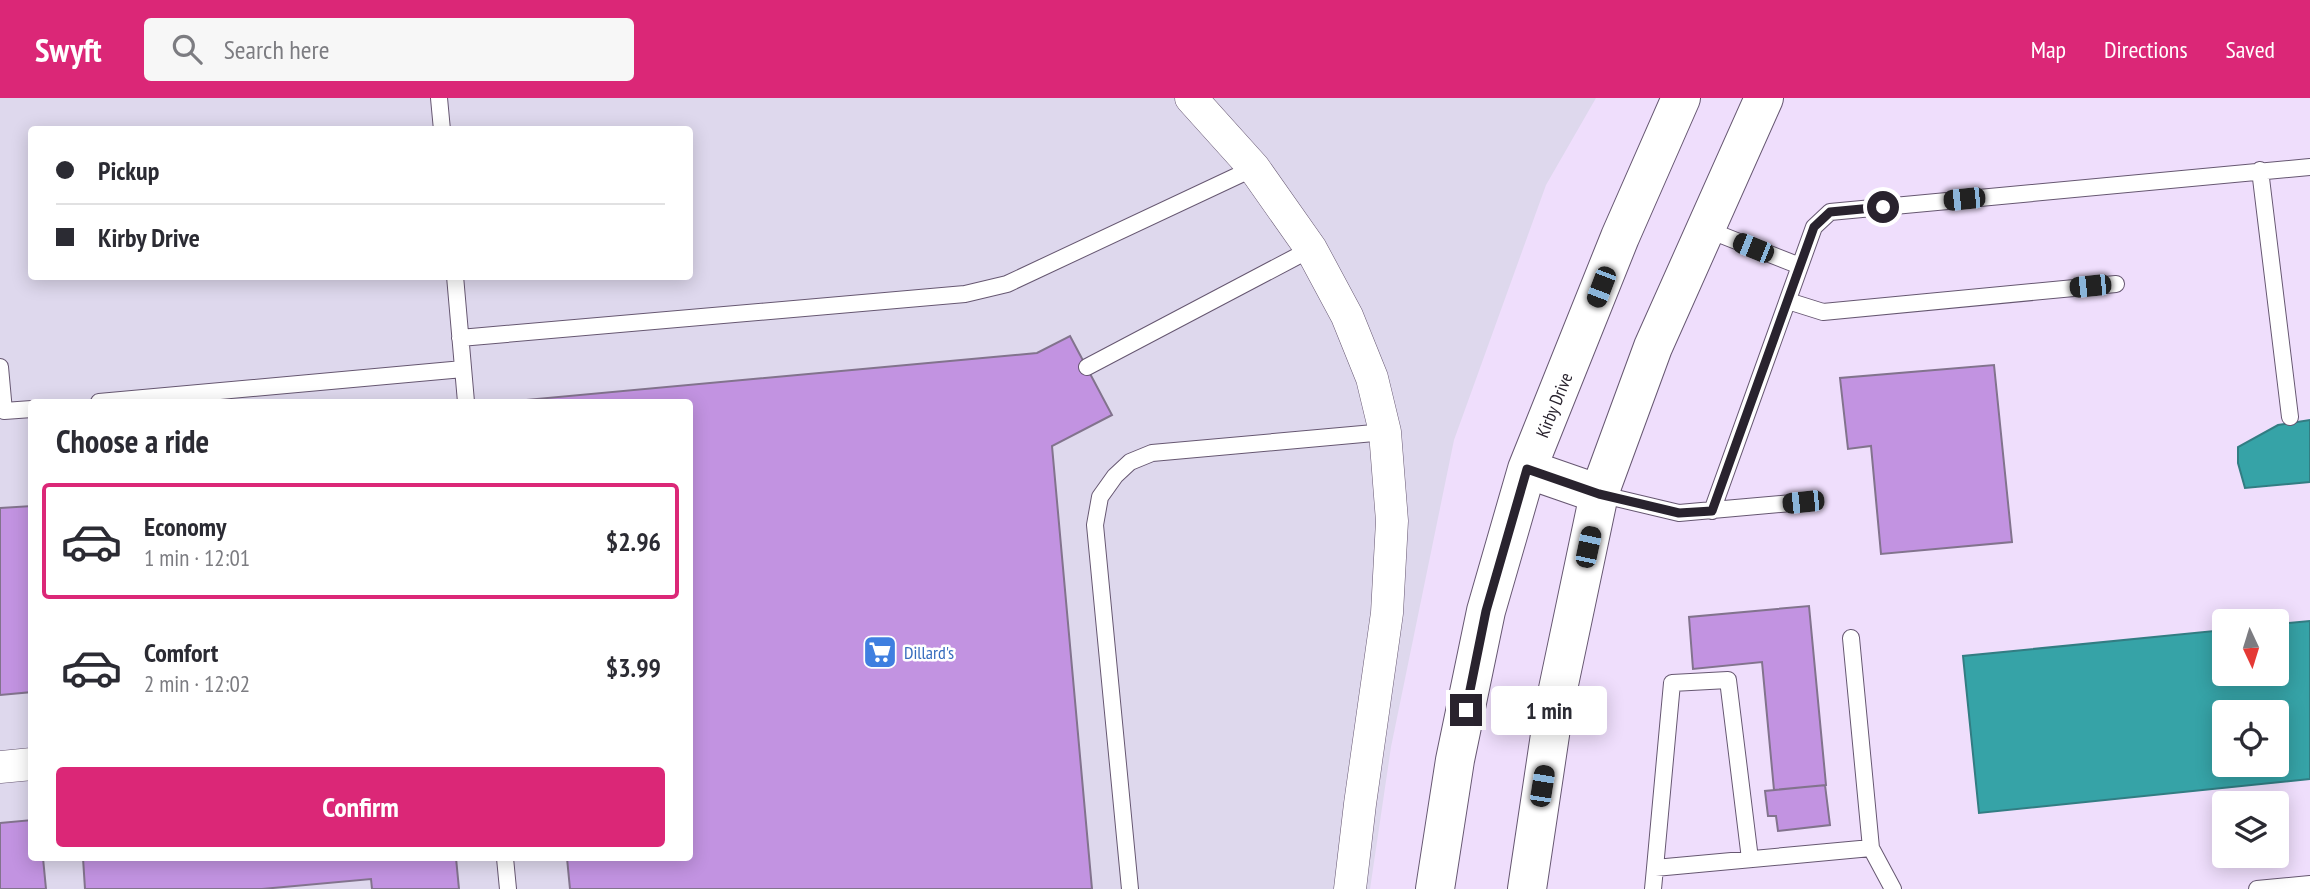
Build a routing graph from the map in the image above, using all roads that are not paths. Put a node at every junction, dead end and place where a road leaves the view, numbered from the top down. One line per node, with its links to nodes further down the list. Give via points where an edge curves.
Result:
1 (439, 98): 5 (lane)
2 (1191, 98): 7 (street)
3 (1681, 98): 25 (main road, Kirby Drive)
4 (1764, 98): 9 (main road)
5 (442, 126)
6 (2310, 167): 8 (lane)
7 (1254, 168): 10 (street); 15 (lane, via 988,290)
8 (2260, 170): 11 (lane, via 1830,212 1814,227); 23 (lane)
9 (1706, 229): 11 (lane); 26 (main road, via 1653,347)
10 (1311, 249): 17 (lane); 24 (street, via 1373,378)
11 (1800, 266): 14 (lane)
12 (455, 280): 15 (lane)
13 (2116, 284): 14 (lane, via 1823,312)
14 (1787, 301): 28 (lane)
15 (460, 338): 18 (lane)
16 (0, 367): 22 (lane, via 4,411)
17 (1087, 368)
18 (463, 369): 19 (lane); 21 (lane)
19 (280, 394): 20 (lane)
20 (167, 399)
21 (466, 399)
22 (28, 409)
23 (2290, 417)
24 (1385, 432): 38 (lane, via 1152,453 1130,462 1100,497 1095,525); 39 (street, via 1392,521 1387,613)
25 (1527, 469): 26 (main road); 40 (main road, Kirby Drive, via 1486,611 1455,760)
26 (1599, 494): 28 (lane, via 1679,513); 41 (main road, via 1554,708)
27 (1803, 502): 28 (lane)
28 (1712, 511)
29 (1852, 638): 32 (lane)
30 (28, 764): 31 (street)
31 (0, 767)
32 (1871, 848): 33 (lane); 43 (lane)
33 (1750, 859): 35 (lane); 35 (lane, via 1728,680 1672,683)
34 (505, 861): 37 (lane)
35 (1655, 868): 42 (lane)
36 (2310, 884): 44 (lane)
37 (508, 889)
38 (1130, 889)
39 (1350, 889)
40 (1435, 889)
41 (1527, 889)
42 (1653, 889)
43 (1893, 889)
44 (2258, 889)

